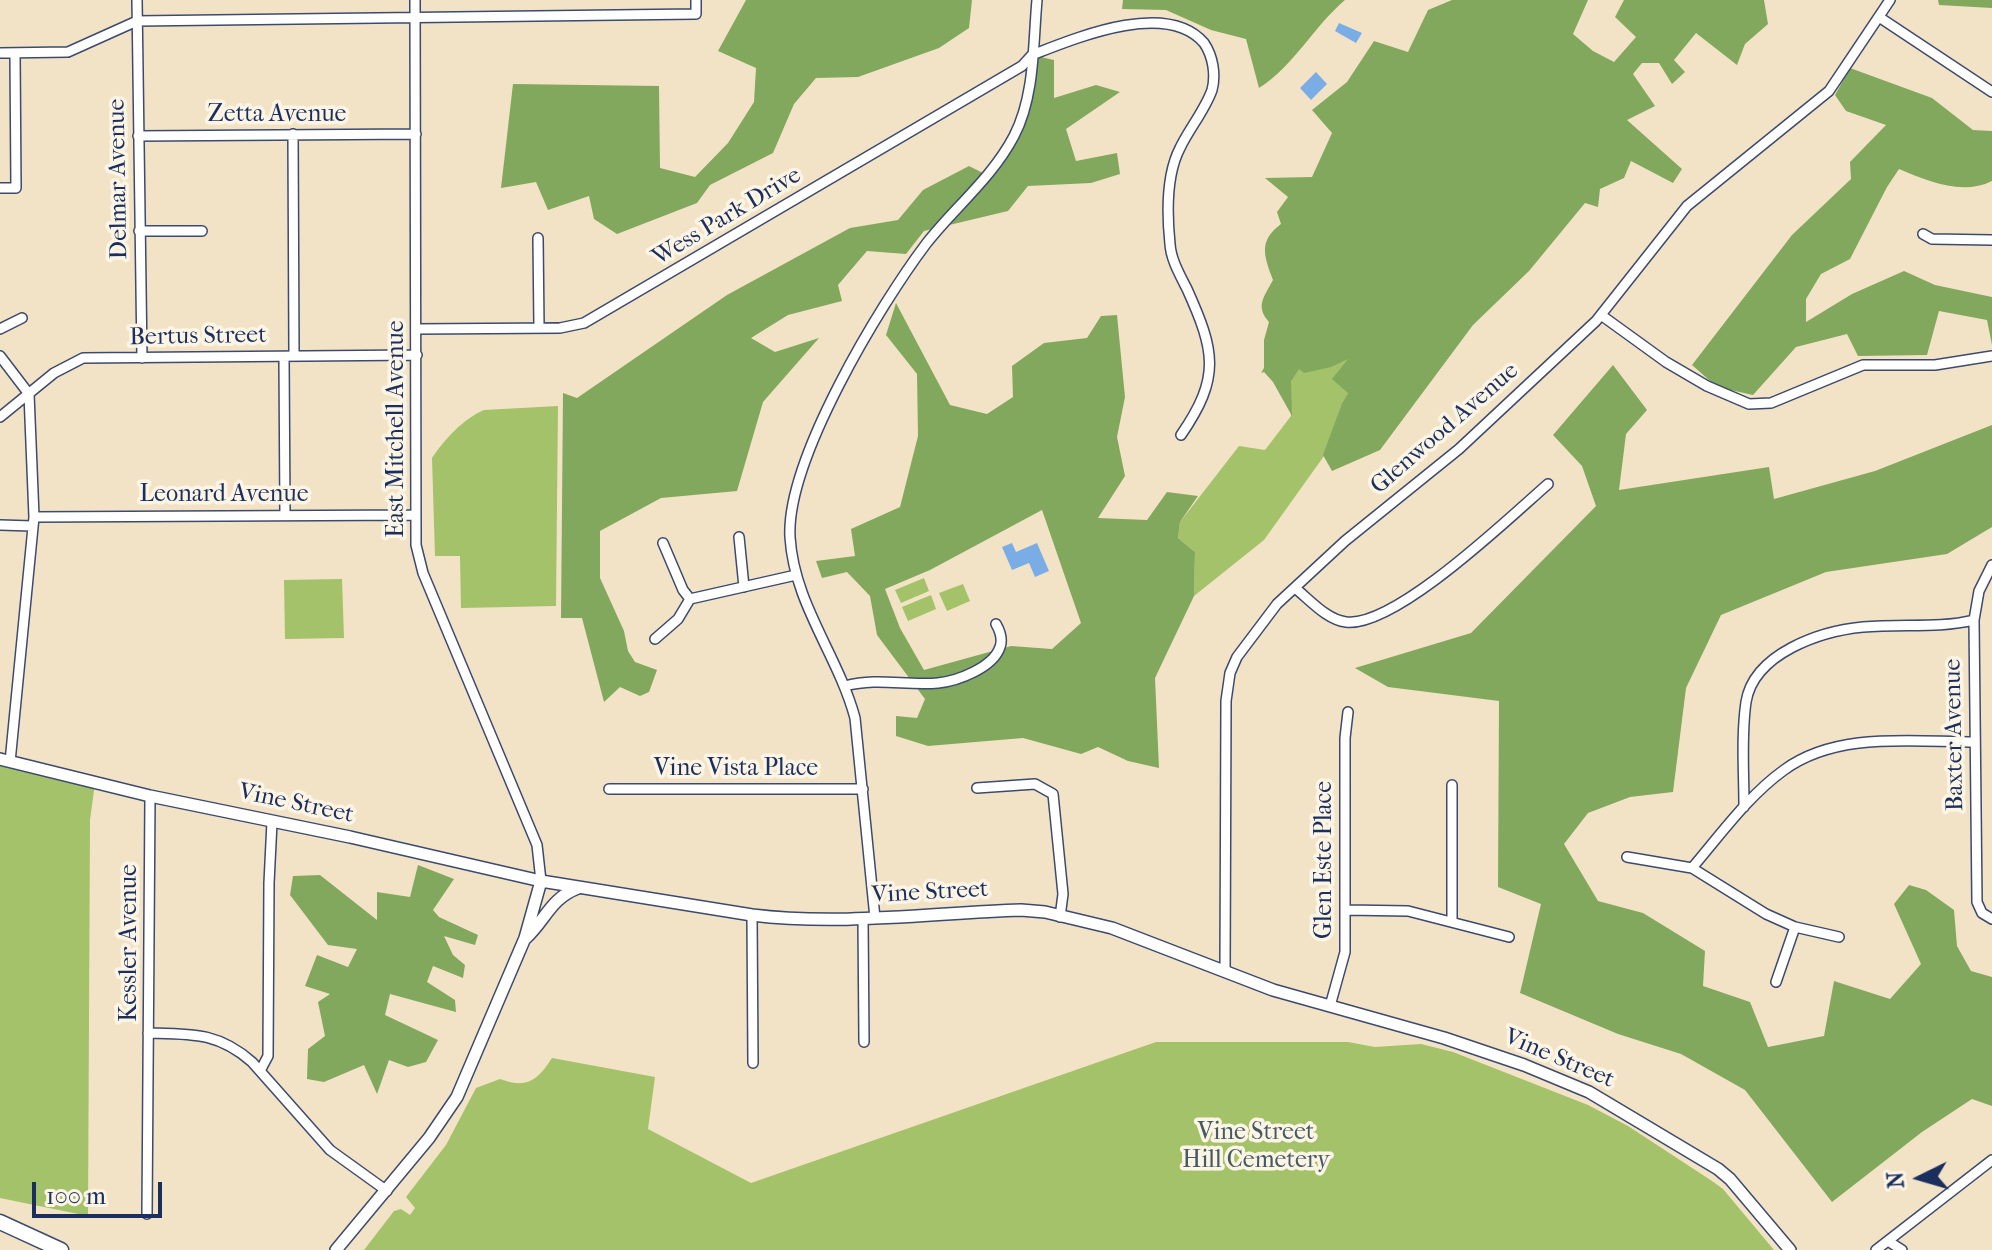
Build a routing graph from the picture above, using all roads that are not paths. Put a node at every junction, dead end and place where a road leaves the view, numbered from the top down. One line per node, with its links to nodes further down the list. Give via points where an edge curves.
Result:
1 (137, 0): 8 (street, Delmar Avenue)
2 (415, 0): 6 (street, East Mitchell Avenue)
3 (696, 0): 6 (street, via 696,14)
4 (1037, 0): 11 (street)
5 (1890, 0): 7 (street, Glenwood Avenue)
6 (415, 16): 8 (street); 14 (street, East Mitchell Avenue)
7 (1879, 17): 12 (street); 22 (street, Glenwood Avenue, via 1829,91 1687,206)
8 (137, 21): 10 (street, via 68,52); 15 (street, Delmar Avenue)
9 (0, 53): 10 (street)
10 (15, 53): 16 (street, via 16,188)
11 (1032, 55): 24 (street, Wess Park Drive, via 1022,66 595,318 572,326); 34 (street, Wess Park Drive, via 1140,17 1187,26 1208,50 1212,89 1179,149 1170,185 1173,260 1206,330 1210,351 1207,389); 43 (street, via 1027,97 1014,135 987,176 890,293 821,423 794,498 790,534)
12 (1992, 92)
13 (293, 134): 14 (street, Zetta Avenue); 15 (street, Zetta Avenue); 29 (street)
14 (416, 134): 26 (street, East Mitchell Avenue)
15 (138, 136): 17 (street, Delmar Avenue)
16 (0, 188)
17 (139, 231): 18 (street); 31 (street, Delmar Avenue)
18 (202, 231)
19 (1923, 234): 21 (street, via 1932,239)
20 (538, 238): 24 (street)
21 (1992, 240)
22 (1601, 315): 30 (street, via 1666,362 1749,404 1771,403 1863,365 1935,365); 45 (street, Glenwood Avenue, via 1459,449)
23 (22, 318): 25 (street)
24 (539, 327): 26 (street, Wess Park Drive)
25 (0, 329)
26 (417, 329): 27 (street, East Mitchell Avenue)
27 (417, 355): 29 (street, Bertus Street); 37 (street, East Mitchell Avenue)
28 (0, 356): 32 (street)
29 (289, 356): 31 (street, Bertus Street); 36 (street)
30 (1992, 356)
31 (142, 358): 32 (street, Bertus Street, via 83,358)
32 (29, 394): 33 (street, Bertus Street); 38 (street)
33 (0, 417)
34 (1181, 435)
35 (1548, 484): 45 (street, via 1430,586 1365,620 1332,618)
36 (285, 515): 37 (street, Leonard Avenue); 38 (street, Leonard Avenue)
37 (415, 515): 63 (street, East Mitchell Avenue, via 423,573 526,816 537,845)
38 (33, 522): 39 (street, Leonard Avenue); 53 (street)
39 (0, 525)
40 (739, 537): 44 (street)
41 (663, 543): 46 (street)
42 (1992, 565): 47 (street, Baxter Avenue, via 1979,591)
43 (796, 575): 44 (street); 50 (street)
44 (744, 587): 46 (street)
45 (1295, 588): 75 (street, Glenwood Avenue, via 1246,641 1230,673)
46 (690, 599): 49 (street, via 678,619)
47 (1974, 620): 52 (street, Baxter Avenue); 59 (street, via 1948,627 1840,631 1801,644 1769,663 1746,702)
48 (996, 624): 50 (street, via 1001,635 996,655 961,677 938,683)
49 (655, 639)
50 (845, 686): 57 (street)
51 (1348, 712): 65 (street, Glen Este Place)
52 (1975, 742): 59 (street, via 1863,743 1823,750 1785,769); 69 (street, Baxter Avenue, via 1978,908)
53 (5, 761): 58 (main road, Vine Street)
54 (1452, 785): 70 (street)
55 (977, 788): 67 (street, via 1035,784 1053,794 1063,894)
56 (609, 789): 57 (street, Vine Vista Place)
57 (863, 789): 68 (street)
58 (150, 796): 60 (main road, Vine Street); 78 (street, Kessler Avenue)
59 (1744, 807): 62 (street)
60 (272, 822): 63 (main road, Vine Street); 81 (street, via 268,1056)
61 (1627, 857): 62 (street)
62 (1692, 868): 71 (street)
63 (541, 881): 64 (main road, Vine Street); 74 (main road)
64 (580, 888): 66 (main road, Vine Street); 74 (main road, via 554,902)
65 (1346, 910): 70 (street, via 1408,911); 77 (street, Glen Este Place, via 1345,952)
66 (752, 915): 68 (main road, Vine Street); 80 (street)
67 (1060, 917): 68 (main road, Vine Street, via 1021,910); 75 (main road, Vine Street, via 1112,928)
68 (869, 918): 79 (street)
69 (1992, 919)
70 (1452, 921): 72 (street)
71 (1795, 927): 73 (street); 76 (street)
72 (1509, 937)
73 (1839, 937)
74 (525, 938): 83 (main road, via 457,1097)
75 (1225, 971): 77 (main road, Vine Street)
76 (1776, 982)
77 (1330, 1006): 89 (main road, Vine Street, via 1444,1038 1589,1092 1723,1172)
78 (148, 1033): 81 (street, Kessler Avenue, via 211,1037 240,1052); 84 (street)
79 (864, 1042)
80 (753, 1063)
81 (260, 1071): 83 (street, Kessler Avenue, via 330,1150)
82 (1992, 1160): 86 (street)
83 (387, 1191): 88 (main road)
84 (147, 1214)
85 (0, 1222): 87 (highway)
86 (1888, 1241): 90 (street); 91 (street)
87 (61, 1250)
88 (336, 1250)
89 (1790, 1250)
90 (1876, 1250)
91 (1902, 1250)

